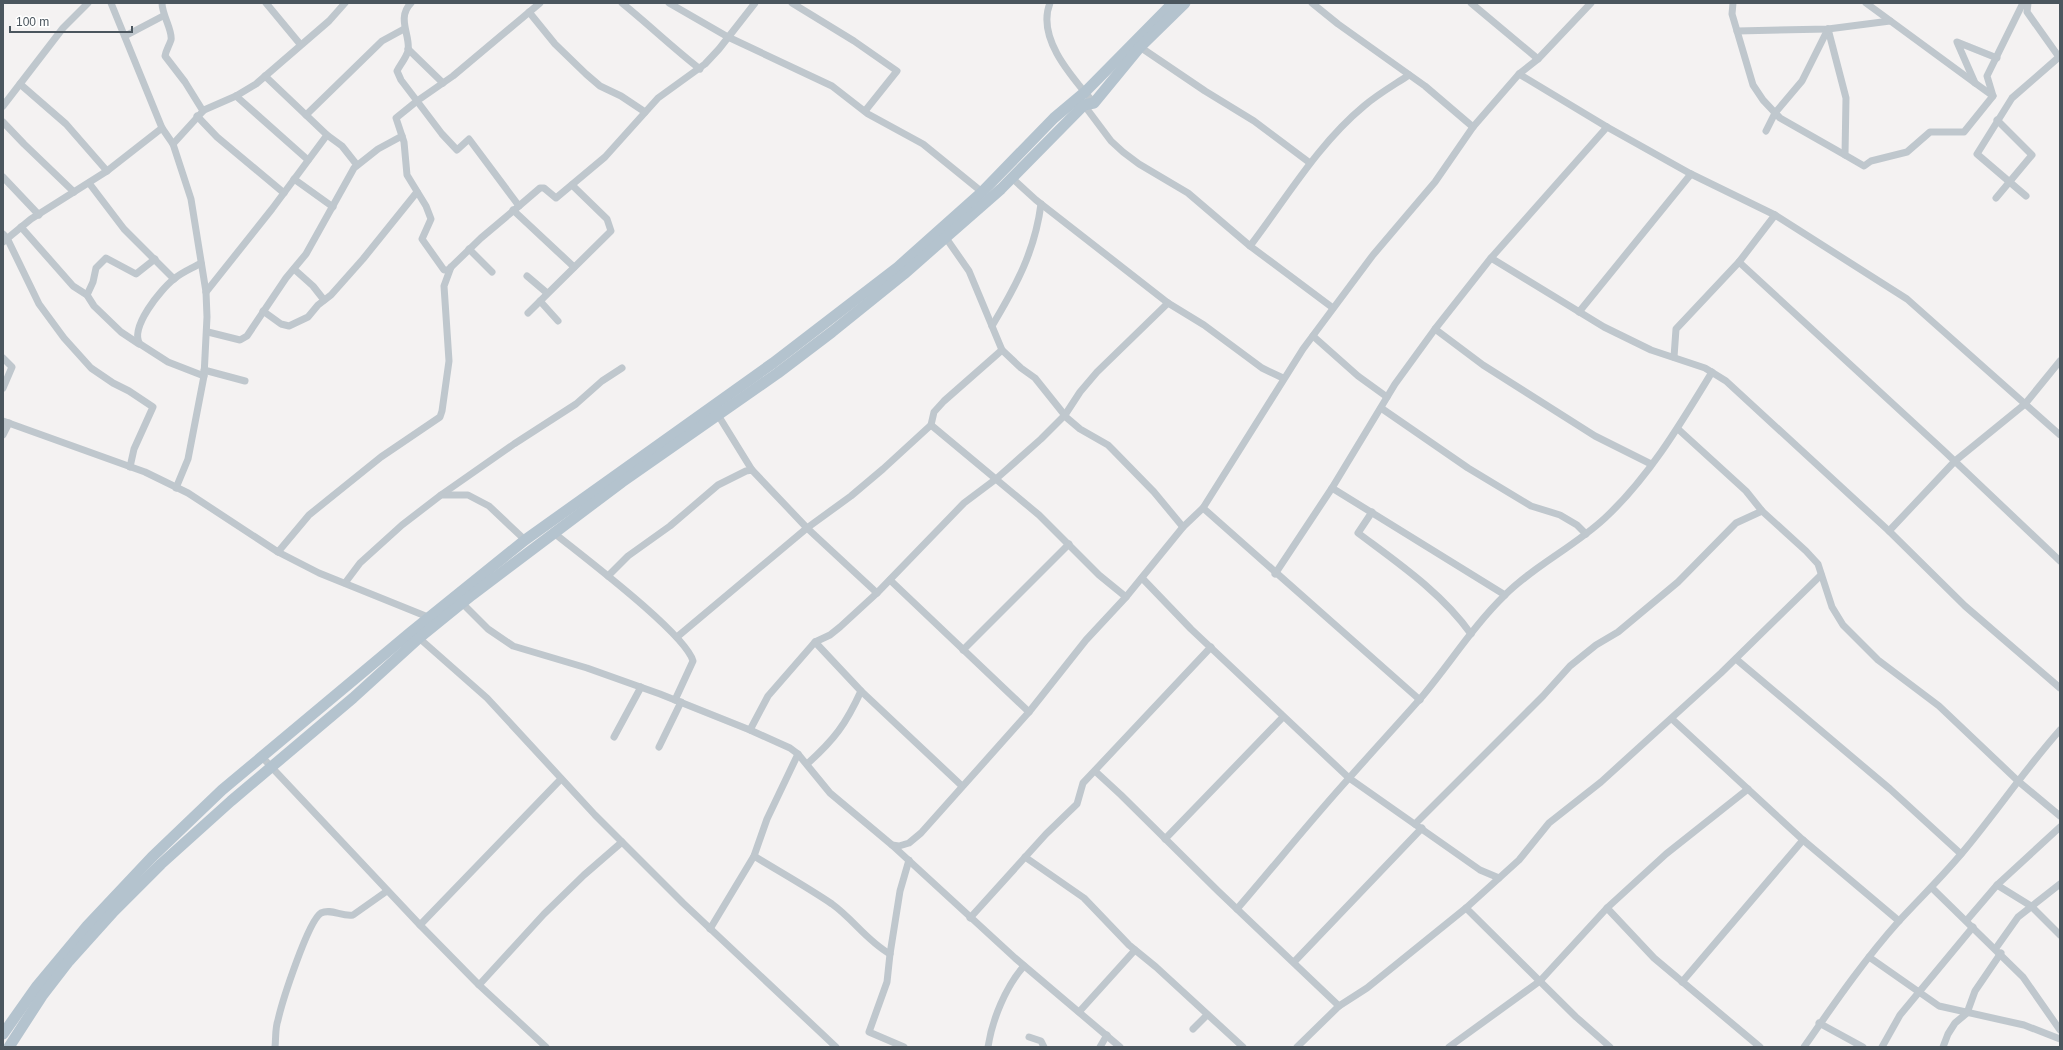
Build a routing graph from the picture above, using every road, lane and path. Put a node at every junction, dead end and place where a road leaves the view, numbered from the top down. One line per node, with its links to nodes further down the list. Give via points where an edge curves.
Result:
1 (88, 3): 43 (street, via 63,28)
2 (111, 3): 29 (street)
3 (162, 3): 24 (street)
4 (345, 3): 31 (street, via 329,21)
5 (540, 3): 23 (street)
6 (622, 3): 37 (street)
7 (669, 3): 22 (street)
8 (755, 3): 30 (street)
9 (792, 3): 50 (street, via 897,71)
10 (1050, 3): 44 (street, via 1046,14 1052,46)
11 (1173, 3): 44 (main road)
12 (1185, 3): 32 (main road)
13 (1312, 3): 39 (street)
14 (1471, 3): 36 (street)
15 (1591, 3): 36 (street)
16 (1733, 3): 28 (street, via 1732,14)
17 (1866, 3): 25 (street)
18 (2023, 3): 35 (street)
19 (2028, 3): 34 (street, via 2027,12)
20 (268, 4): 31 (street)
21 (407, 4): 26 (street)
22 (677, 6): 30 (street)
23 (529, 12): 41 (street); 51 (street, via 555,44 600,86)
24 (163, 16): 29 (street); 53 (street, via 171,31 171,40 165,56 185,82)
25 (1890, 21): 27 (street); 42 (street)
26 (404, 29): 33 (street); 54 (street, via 382,41)
27 (1828, 29): 28 (street); 52 (street, via 1802,81); 64 (street, via 1846,98)
28 (1737, 31): 52 (street, via 1753,84)
29 (125, 36): 59 (street)
30 (728, 37): 37 (street); 50 (street, via 819,79)
31 (300, 44): 40 (street)
32 (1140, 47): 48 (main road); 66 (street, via 1254,121)
33 (408, 49): 41 (street); 47 (street, via 398,71 401,80)
34 (2060, 57): 55 (street, via 2012,98)
35 (1997, 58): 42 (street, via 1957,42); 46 (street, via 1987,76)
36 (1538, 59): 38 (street)
37 (700, 68): 51 (street, via 658,98)
38 (1519, 74): 57 (street); 58 (street)
39 (1410, 75): 57 (street); 66 (street, via 1363,106)
40 (265, 76): 45 (street); 54 (street)
41 (443, 83): 47 (street)
42 (1976, 83): 46 (street)
43 (20, 84): 49 (street); 68 (street, via 66,124)
44 (1085, 92): 48 (street); 78 (main road, via 1054,118)
45 (236, 96): 53 (street); 65 (street)
46 (1994, 96): 64 (street, via 1964,132 1930,132 1907,152 1871,161 1864,166)
47 (417, 101): 62 (street, via 396,118); 84 (street, via 457,150 469,139)
48 (1089, 104): 71 (main road); 90 (street, via 1111,141 1123,152 1138,164 1188,193)
49 (3, 106)
50 (865, 111): 78 (street, via 923,144)
51 (646, 112): 75 (street, via 605,157)
52 (1775, 113): 60 (street); 64 (street)
53 (200, 114): 63 (street); 79 (street, via 217,137)
54 (306, 115): 61 (street)
55 (1997, 120): 73 (street, via 1977,154); 73 (street, via 2032,155)
56 (3, 122): 76 (street)
57 (1473, 127): 108 (street, via 1435,182 1373,255)
58 (1607, 127): 69 (street); 92 (street)
59 (162, 128): 63 (street); 68 (street)
60 (1766, 131)
61 (327, 135): 65 (street); 67 (street, via 342,146)
62 (402, 136): 67 (street, via 378,149); 77 (street, via 407,175)
63 (173, 144): 95 (street, via 191,199)
64 (1845, 155)
65 (308, 160): 72 (street)
66 (1310, 163): 90 (street)
67 (357, 165): 83 (street)
68 (107, 171): 74 (street)
69 (1691, 174): 86 (street); 110 (street)
70 (3, 177): 85 (street)
71 (1012, 178): 82 (street); 89 (main road)
72 (294, 179): 79 (street); 83 (street)
73 (2009, 181): 80 (street); 81 (street)
74 (89, 183): 76 (street); 93 (street, via 124,229)
75 (572, 185): 84 (street, via 556,198 544,188 540,188); 97 (street, via 607,220 611,231)
76 (74, 192): 85 (street)
77 (417, 192): 96 (street, via 431,220 422,239 444,270); 105 (street, via 363,259)
78 (982, 192): 154 (main road, via 898,268 827,323)
79 (284, 193): 102 (street)
80 (2026, 196)
81 (1996, 198)
82 (1041, 204): 107 (street); 113 (street, via 1028,262)
83 (333, 207): 98 (street, via 306,254)
84 (516, 208): 91 (street); 97 (street)
85 (39, 215): 87 (street)
86 (1775, 215): 94 (street); 129 (street, via 1907,299)
87 (21, 227): 88 (street); 104 (street, via 73,286)
88 (4, 238): 140 (street, via 39,304 64,338 91,368 153,407 134,449)
89 (946, 238): 113 (street, via 969,272); 131 (main road, via 832,332)
90 (1250, 246): 108 (street)
91 (469, 249): 96 (street); 99 (street)
92 (1491, 258): 110 (street); 114 (street)
93 (155, 260): 101 (street); 104 (street, via 136,274 106,258 96,268)
94 (1739, 262): 119 (street, via 1676,329); 138 (street)
95 (202, 263): 101 (street); 102 (street)
96 (450, 267): 156 (street, via 444,286 450,361 440,417 381,457 309,515)
97 (574, 268): 103 (street)
98 (294, 269): 105 (street); 109 (street)
99 (492, 272)
100 (527, 276): 103 (street)
101 (174, 279): 117 (street, via 146,313 137,332)
102 (206, 292): 115 (street)
103 (547, 294): 106 (street)
104 (87, 295): 117 (street, via 94,306 120,332)
105 (324, 300): 109 (street, via 308,317 289,326 281,324)
106 (540, 301): 111 (street); 112 (street)
107 (1168, 303): 125 (street, via 1204,325 1262,368); 132 (street, via 1097,372)
108 (1333, 308): 116 (street)
109 (263, 311): 115 (street, via 247,336 240,340)
110 (1578, 312): 119 (street, via 1651,350)
111 (528, 313)
112 (558, 322)
113 (992, 326): 118 (street)
114 (1435, 329): 128 (street); 139 (street, via 1483,365 1595,436)
115 (208, 332): 124 (street)
116 (1312, 336): 125 (street); 128 (street, via 1358,376)
117 (140, 344): 124 (street, via 168,362)
118 (1002, 350): 132 (street, via 1035,378); 134 (street, via 944,401 934,412)
119 (1674, 357): 123 (street)
120 (3, 358): 127 (street, via 12,367)
121 (2060, 361): 129 (street)
122 (622, 368): 145 (street, via 602,381 576,404)
123 (1712, 372): 135 (street); 151 (street, via 1726,381)
124 (204, 373): 126 (street); 143 (street, via 188,459)
125 (1283, 378): 146 (street)
126 (245, 381)
127 (3, 388)
128 (1387, 397): 130 (street)
129 (2025, 404): 137 (street); 138 (street)
130 (1381, 408): 144 (street); 153 (street, via 1468,468 1531,506 1560,515)
131 (718, 415): 141 (street); 152 (main road)
132 (1065, 415): 142 (street); 149 (street, via 1080,429 1108,445 1154,492)
133 (6, 422): 136 (street); 140 (street)
134 (931, 425): 142 (street); 150 (street, via 851,496)
135 (1678, 429): 139 (street); 147 (street, via 1746,491)
136 (3, 435)
137 (2060, 435)
138 (1955, 461): 151 (street); 157 (street)
139 (1651, 464): 153 (street, via 1606,518)
140 (130, 467): 143 (street)
141 (752, 470): 150 (street); 160 (street, via 718,485 670,526 628,556)
142 (996, 479): 155 (street); 162 (street, via 964,503)
143 (176, 488): 156 (street, via 188,493)
144 (1332, 488): 148 (street); 158 (street)
145 (441, 496): 154 (street, via 468,495 489,506); 163 (street, via 402,525 360,563)
146 (1203, 508): 149 (street); 158 (street)
147 (1762, 511): 159 (street, via 1818,564); 199 (street, via 1736,524 1678,582 1618,632 1596,645 1570,666)
148 (1372, 512): 165 (street); 169 (street, via 1358,533 1433,592)
149 (1183, 527): 161 (street)
150 (807, 528): 164 (street); 170 (street)
151 (1889, 531): 177 (street, via 1965,606)
152 (554, 532): 160 (street); 167 (main road)
153 (1586, 534): 165 (street, via 1532,570)
154 (525, 540): 168 (main road)
155 (1069, 544): 166 (street, via 1099,575); 174 (street)
156 (278, 552): 163 (street)
157 (2060, 561)
158 (1275, 574): 179 (street)
159 (1821, 575): 175 (street); 195 (street, via 1832,607 1844,625 1878,660 1939,706)
160 (608, 576): 170 (street)
161 (1142, 578): 166 (street); 173 (street)
162 (890, 580): 164 (street); 174 (street)
163 (345, 583): 168 (street)
164 (877, 593): 172 (street, via 830,635)
165 (1505, 595): 169 (street)
166 (1126, 597): 181 (street, via 1086,640)
167 (462, 603): 171 (main road); 176 (street, via 488,629 513,646 587,668)
168 (428, 618): 189 (main road)
169 (1471, 634): 179 (street)
170 (677, 637): 180 (street, via 693,661)
171 (419, 638): 191 (main road); 194 (street, via 487,698)
172 (816, 642): 178 (street); 184 (street, via 768,696)
173 (1211, 647): 182 (street); 192 (street)
174 (963, 650): 181 (street)
175 (1736, 659): 183 (street); 206 (street, via 1890,789)
176 (641, 688): 180 (street); 186 (street)
177 (2060, 688)
178 (861, 691): 190 (street, via 844,724 830,743); 196 (street)
179 (1420, 700): 193 (street)
180 (678, 701): 184 (street); 187 (street)
181 (1029, 712): 196 (street)
182 (1283, 717): 193 (street); 202 (street)
183 (1672, 719): 197 (street); 210 (street, via 1601,782 1549,823 1519,860)
184 (750, 730): 188 (street)
185 (2060, 730): 195 (street)
186 (614, 737)
187 (659, 747)
188 (798, 754): 190 (street); 207 (street, via 767,819)
189 (262, 757): 191 (street); 244 (main road, via 217,796 112,897 36,986)
190 (807, 764): 205 (street, via 830,793)
191 (272, 768): 214 (street); 249 (main road, via 191,837 114,911 69,961 42,996)
192 (1095, 771): 202 (street); 208 (street, via 1084,783 1077,804)
193 (1349, 778): 199 (street); 218 (street)
194 (562, 779): 204 (street); 222 (street)
195 (2018, 781): 198 (street); 206 (street)
196 (962, 786): 205 (street, via 913,840 904,845)
197 (1748, 789): 203 (street); 217 (street, via 1666,854)
198 (2060, 816)
199 (1415, 824): 201 (street)
200 (2060, 827): 212 (street)
201 (1422, 828): 210 (street, via 1480,870); 231 (street)
202 (1165, 839): 218 (street)
203 (1803, 840): 221 (street); 234 (street)
204 (622, 842): 224 (street); 235 (street, via 544,914)
205 (892, 845): 209 (street)
206 (1961, 854): 213 (street)
207 (754, 856): 224 (street); 229 (street, via 832,904 876,946)
208 (1025, 858): 219 (street); 227 (street, via 1084,898)
209 (909, 860): 219 (street); 229 (street, via 900,891)
210 (1499, 878): 216 (street)
211 (2060, 884): 215 (street)
212 (1997, 885): 215 (street); 220 (street)
213 (1932, 888): 220 (street); 221 (street)
214 (387, 891): 222 (street); 250 (street, via 353,915 327,911 313,922 277,1021)
215 (2031, 906): 225 (street); 226 (street, via 2018,917)
216 (1466, 908): 233 (street); 237 (street, via 1367,988)
217 (1607, 908): 233 (street); 234 (street, via 1654,958)
218 (1237, 909): 231 (street)
219 (970, 918): 232 (street)
220 (1967, 920): 223 (street)
221 (1899, 921): 230 (street)
222 (420, 926): 235 (street)
223 (1974, 927): 226 (street); 236 (street)
224 (710, 929): 252 (street)
225 (2060, 935)
226 (1996, 948): 228 (street)
227 (1135, 950): 238 (street); 240 (street)
228 (2001, 953): 239 (street, via 1976,991); 243 (street, via 2023,976)
229 (890, 954): 253 (street, via 887,982 869,1032)
230 (1869, 957): 236 (street); 241 (street)
231 (1294, 962): 237 (street)
232 (1024, 966): 238 (street); 254 (street, via 1007,991 993,1023)
233 (1540, 981): 260 (street); 261 (street)
234 (1682, 982): 262 (street)
235 (479, 985): 251 (street)
236 (1919, 993): 239 (street, via 1939,1006); 264 (street, via 1900,1015)
237 (1339, 1006): 259 (street)
238 (1079, 1012): 245 (street)
239 (1967, 1013): 247 (street, via 1990,1016); 265 (street, via 1955,1023)
240 (1208, 1016): 242 (street); 258 (street)
241 (1819, 1024): 248 (street); 263 (street)
242 (1193, 1029)
243 (2060, 1030)
244 (3, 1034)
245 (1107, 1035): 256 (street); 257 (street)
246 (1029, 1037): 255 (street, via 1041,1041)
247 (2060, 1039)
248 (1806, 1046)
249 (9, 1047)
250 (275, 1047)
251 (546, 1047)
252 (836, 1047)
253 (904, 1047)
254 (988, 1047)
255 (1044, 1047)
256 (1100, 1047)
257 (1120, 1047)
258 (1244, 1047)
259 (1297, 1047)
260 (1449, 1047)
261 (1610, 1047)
262 (1760, 1047)
263 (1863, 1047)
264 (1882, 1047)
265 (1943, 1047)

